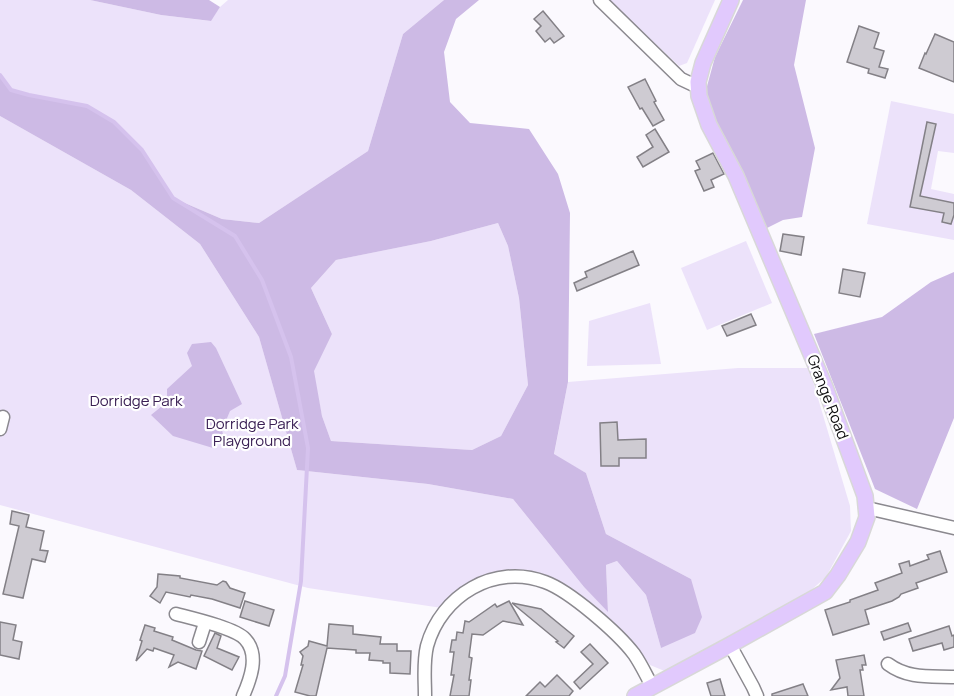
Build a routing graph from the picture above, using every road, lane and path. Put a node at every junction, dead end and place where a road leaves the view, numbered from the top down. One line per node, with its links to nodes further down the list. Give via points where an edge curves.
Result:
1 (600, 0): 3 (street, via 681,78)
2 (731, 0): 3 (main road, Grange Road, via 703,63)
3 (698, 87): 4 (main road, Grange Road, via 709,125 736,176 825,387)
4 (867, 508): 5 (street); 9 (main road, Grange Road, via 858,542 825,592)
5 (954, 528)
6 (176, 614): 7 (street)
7 (205, 622): 8 (street); 13 (street, via 245,639 250,648 252,670)
8 (199, 642)
9 (730, 645): 12 (main road, Grange Road); 16 (street)
10 (888, 664): 11 (street, via 907,674)
11 (954, 677)
12 (652, 686): 14 (street, via 634,653 589,610 546,582 520,576 491,579 468,590 444,612 428,644); 15 (main road, Grange Road)
13 (243, 696)
14 (425, 696)
15 (634, 696)
16 (757, 696)

